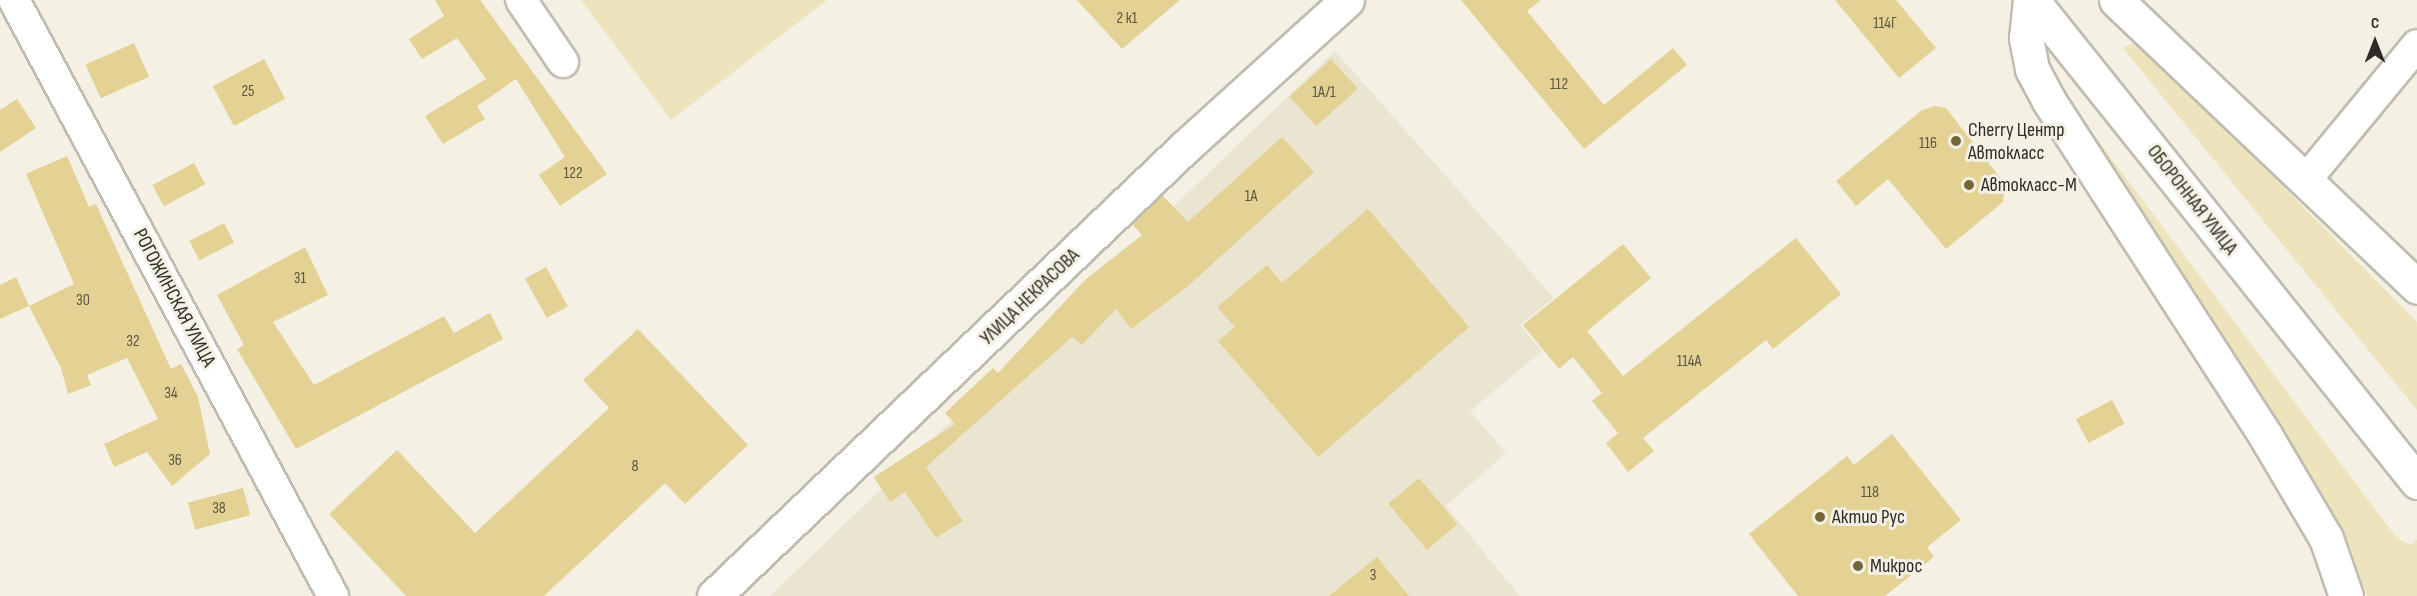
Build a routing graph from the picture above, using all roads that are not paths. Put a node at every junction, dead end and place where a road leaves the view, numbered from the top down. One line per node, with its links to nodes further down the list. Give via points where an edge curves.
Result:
1 (14, 0): 11 (street, РОГОЖИНСКАЯ УЛИЦА)
2 (522, 0): 7 (street)
3 (1347, 0): 12 (main road, УЛИЦА НЕКРАСОВА, via 1184,148)
4 (2031, 0): 10 (main road, ОБОРОННАЯ УЛИЦА); 13 (main road, via 2026,38 2032,69 2265,435 2326,538)
5 (2116, 0): 8 (main road)
6 (2417, 45): 8 (street)
7 (563, 62)
8 (2305, 181): 9 (main road)
9 (2417, 287)
10 (2417, 482)
11 (333, 596)
12 (714, 596)
13 (2346, 596)

